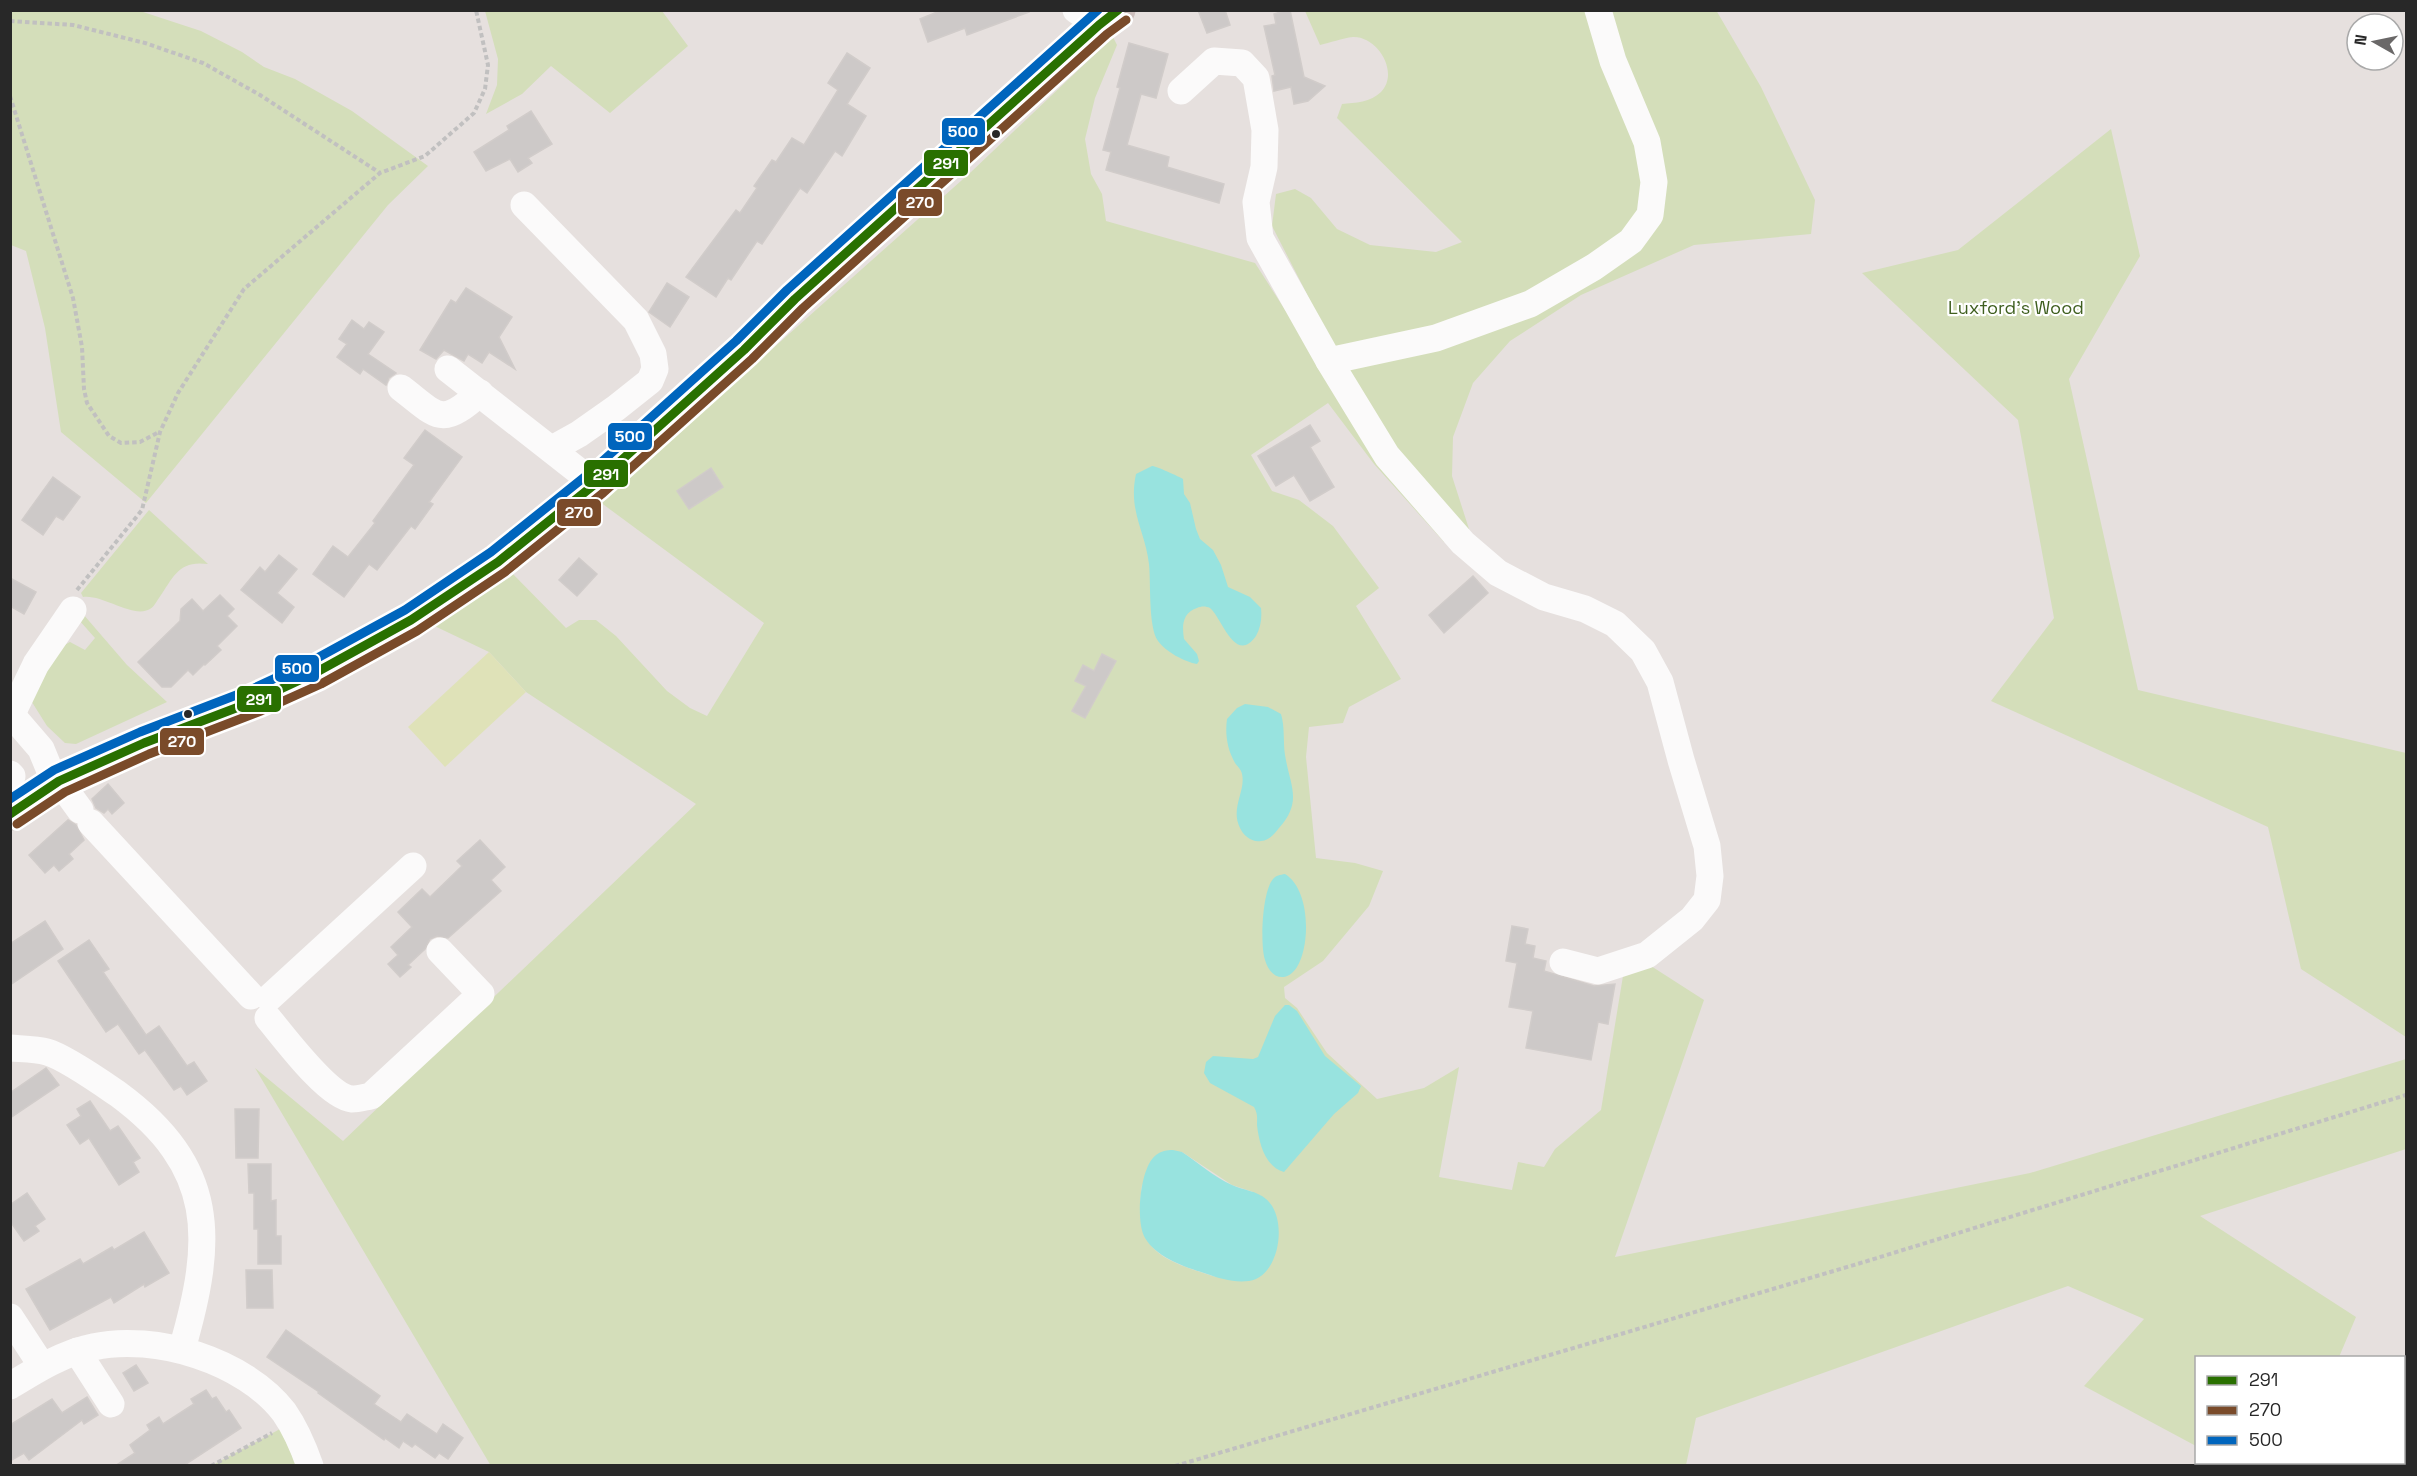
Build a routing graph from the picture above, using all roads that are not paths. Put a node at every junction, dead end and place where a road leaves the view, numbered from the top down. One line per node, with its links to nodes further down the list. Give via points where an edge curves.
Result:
1 (1598, 10): 5 (street, via 1613,61 1647,142 1654,182 1650,215 1631,242 1530,304 1436,338)
2 (1093, 14): 10 (highway, via 968,146)
3 (1181, 91): 5 (street, via 1214,61 1242,63 1256,78 1265,130 1264,167 1257,202 1260,238)
4 (524, 205): 9 (street, via 636,320 653,354 655,369 650,381 616,408)
5 (1329, 361): 17 (street, via 1387,456 1462,543 1498,573 1544,597 1585,609 1615,624 1643,651 1660,682 1707,846 1707,900 1692,919 1647,955 1598,971)
6 (448, 369): 8 (street)
7 (401, 388): 8 (street, via 434,413 446,416)
8 (480, 393): 9 (street)
9 (552, 449): 10 (street)
10 (595, 484): 13 (highway, via 498,562 411,620 257,700 144,743)
11 (73, 623): 12 (street, via 36,664)
12 (11, 716): 13 (street, via 41,749)
13 (57, 782): 14 (highway); 18 (street)
14 (10, 814)
15 (413, 866): 18 (street)
16 (440, 951): 18 (street, via 481,994 371,1096 351,1099 320,1079)
17 (1563, 962)
18 (262, 1004)
19 (10, 1048): 21 (street, via 48,1052 100,1081 139,1110 176,1149 197,1190 203,1239 194,1310)
20 (10, 1317): 23 (street)
21 (183, 1349): 22 (street, via 125,1345); 26 (street, via 218,1362 253,1383 283,1411 300,1437)
22 (77, 1351): 23 (street); 25 (street)
23 (42, 1366): 24 (street)
24 (10, 1386)
25 (111, 1404)
26 (310, 1466)

